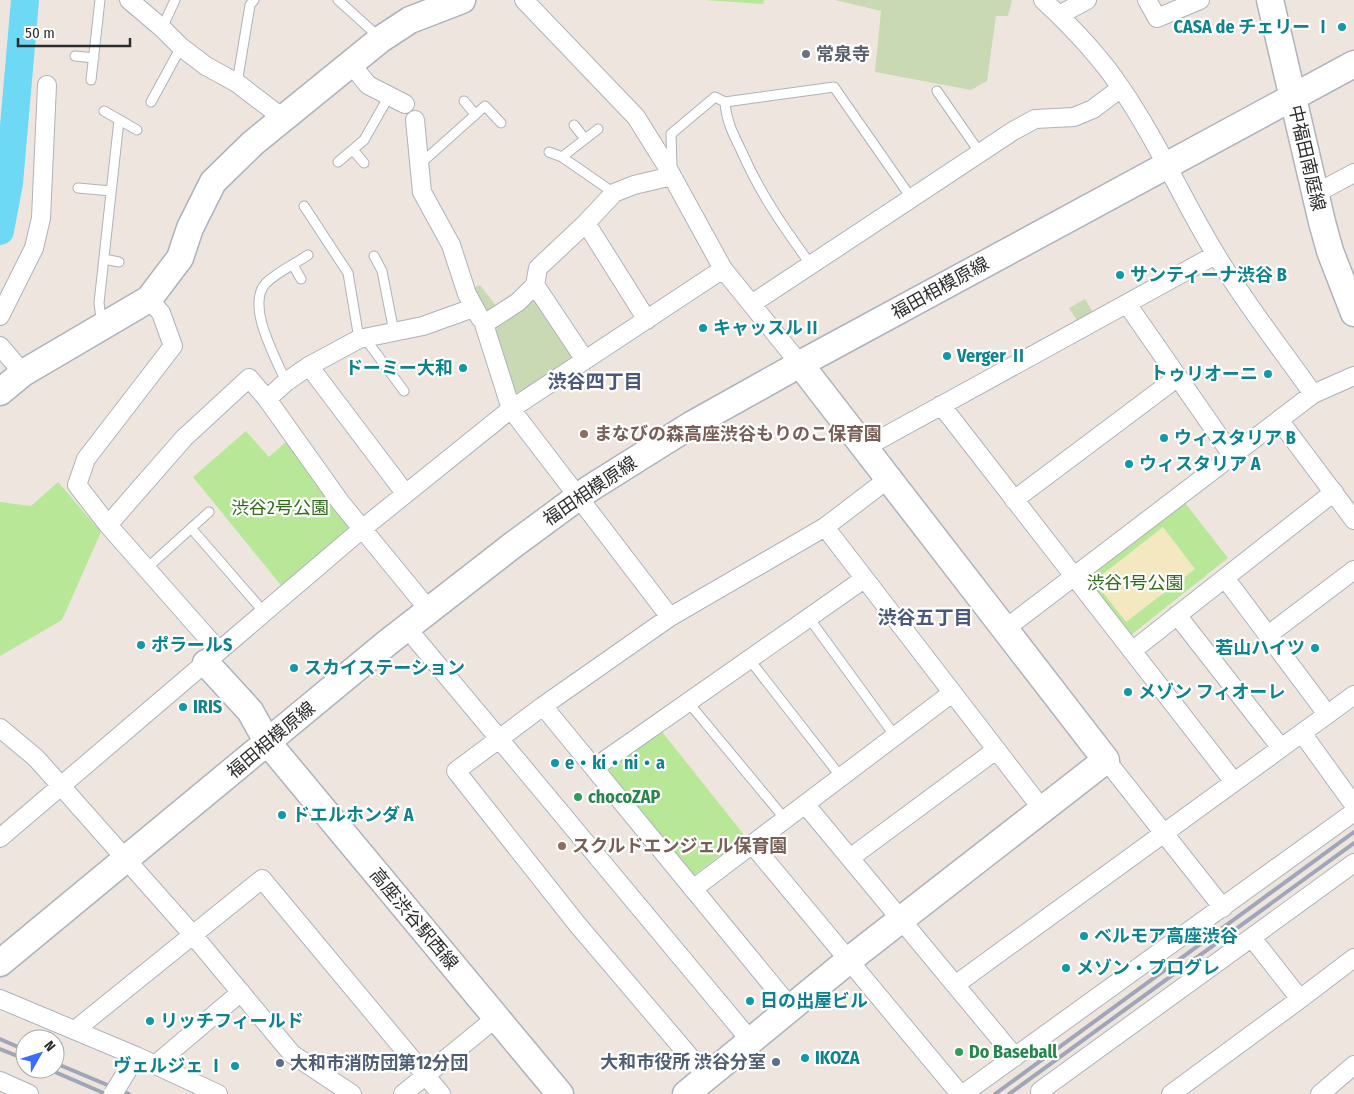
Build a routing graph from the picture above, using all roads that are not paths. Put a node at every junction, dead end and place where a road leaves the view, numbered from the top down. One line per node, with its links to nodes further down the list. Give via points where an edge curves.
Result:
1 (100, 0): 18 (lane)
2 (174, 0): 14 (lane)
3 (254, 0): 22 (lane, via 250,5)
4 (338, 0): 15 (lane)
5 (461, 0): 15 (street, via 410,20)
6 (524, 0): 50 (street, via 636,117)
7 (1043, 0): 13 (street)
8 (1087, 0): 13 (street)
9 (1147, 0): 10 (street, via 1157,18)
10 (1200, 0)
11 (1270, 0): 26 (street, 中福田南庭線)
12 (136, 2): 14 (street)
13 (1059, 15): 24 (street, via 1087,43)
14 (162, 28): 16 (street)
15 (381, 39): 19 (street)
16 (181, 47): 22 (street); 29 (lane)
17 (75, 56): 18 (lane)
18 (94, 58): 21 (lane)
19 (351, 64): 27 (street, via 368,85); 33 (street)
20 (1354, 64): 26 (street, 福田相模原線)
21 (91, 80)
22 (237, 84): 33 (street)
23 (47, 86): 73 (street, via 41,218 34,248)
24 (1121, 88): 43 (street, via 1093,109 1074,116 1035,119); 48 (street)
25 (937, 91): 43 (lane)
26 (1293, 97): 48 (street, 福田相模原線); 54 (street, 中福田南庭線)
27 (397, 100): 41 (lane)
28 (464, 101): 32 (lane)
29 (151, 102)
30 (725, 102): 50 (lane, via 715,96 671,134); 55 (lane, via 834,87); 64 (lane, via 726,118 751,174 773,213)
31 (104, 112): 34 (lane)
32 (475, 114): 36 (lane, via 484,106); 47 (lane)
33 (284, 119): 68 (street, via 213,182 190,228 180,258)
34 (119, 120): 39 (lane); 52 (lane)
35 (415, 120): 47 (street)
36 (501, 123)
37 (574, 126): 40 (lane)
38 (598, 129): 40 (lane)
39 (137, 130)
40 (585, 139): 44 (lane)
41 (353, 150): 45 (lane); 46 (lane)
42 (549, 152): 44 (lane)
43 (980, 153): 55 (street)
44 (562, 157): 53 (lane)
45 (338, 162)
46 (364, 163)
47 (419, 166): 71 (street, via 422,192 451,245)
48 (1166, 166): 59 (street); 81 (street, 福田相模原線)
49 (1354, 173): 54 (street)
50 (672, 176): 53 (street); 65 (street)
51 (78, 188): 52 (lane)
52 (111, 191): 61 (lane)
53 (614, 193): 57 (street)
54 (1315, 194): 72 (street, 中福田南庭線, via 1330,251)
55 (912, 199): 64 (street)
56 (304, 206): 78 (lane, via 348,273)
57 (586, 223): 67 (street, via 538,268); 74 (street)
58 (308, 255): 63 (lane)
59 (1215, 255): 70 (street); 89 (street)
60 (374, 256): 77 (lane, via 382,271)
61 (104, 259): 62 (lane); 76 (lane, via 99,303)
62 (118, 262)
63 (293, 265): 66 (lane); 86 (lane, via 265,284 259,298 260,322)
64 (811, 265): 69 (street)
65 (723, 269): 69 (street); 74 (street)
66 (301, 279)
67 (535, 284): 75 (street, via 518,302); 80 (street)
68 (149, 299): 76 (street); 103 (street, via 161,313 173,346 86,459 77,485)
69 (753, 303): 81 (street)
70 (1127, 304): 85 (street); 91 (street)
71 (473, 308): 75 (street); 77 (street, via 423,326)
72 (1354, 313)
73 (0, 316)
74 (646, 320): 80 (street)
75 (484, 324): 92 (street)
76 (103, 327): 83 (street)
77 (394, 332): 78 (street)
78 (362, 338): 82 (street); 87 (lane)
79 (0, 346): 83 (street)
80 (585, 360): 92 (street)
81 (800, 364): 94 (street); 99 (street, 福田相模原線, via 691,425)
82 (310, 366): 86 (street); 98 (street)
83 (23, 373): 88 (street)
84 (1354, 376): 89 (street)
85 (1178, 377): 95 (street); 100 (street)
86 (286, 382): 90 (street)
87 (404, 391)
88 (0, 392)
89 (1312, 394): 93 (street)
90 (267, 399): 103 (street, via 249,378 184,438); 106 (street)
91 (941, 405): 94 (street); 100 (street)
92 (510, 409): 98 (street); 99 (street)
93 (1279, 420): 95 (street); 97 (street)
94 (864, 448): 96 (street)
95 (1232, 456): 109 (street)
96 (888, 479): 104 (street); 117 (street)
97 (1334, 492): 102 (street); 110 (street)
98 (405, 493): 106 (street)
99 (578, 498): 112 (street, 福田相模原線); 115 (street)
100 (1014, 500): 109 (street)
101 (208, 512): 105 (lane)
102 (1354, 520)
103 (108, 525): 107 (street)
104 (824, 527): 111 (street); 115 (street)
105 (191, 528): 107 (lane); 113 (lane)
106 (362, 529): 112 (street); 113 (street)
107 (147, 568): 122 (street)
108 (1354, 570): 118 (street)
109 (1074, 576): 117 (street); 120 (street)
110 (1225, 578): 114 (street); 118 (street)
111 (864, 579): 116 (street); 123 (street)
112 (429, 610): 132 (street, 福田相模原線)
113 (264, 612): 122 (street)
114 (1177, 615): 120 (street); 133 (street)
115 (670, 617): 126 (street)
116 (809, 618): 121 (street); 130 (lane)
117 (1005, 630): 135 (street)
118 (1268, 635): 127 (street)
119 (416, 639): 131 (street)
120 (1132, 651): 138 (street)
121 (749, 659): 125 (street); 137 (lane)
122 (214, 664): 132 (street, 高座渋谷駅西線, via 234,712 247,729); 139 (street)
123 (952, 692): 130 (street); 134 (street)
124 (1354, 695): 127 (street)
125 (688, 702): 136 (street); 144 (lane)
126 (543, 706): 131 (street); 136 (street)
127 (1328, 714): 129 (street)
128 (1, 731): 139 (street, via 36,758)
129 (1302, 733): 133 (street); 141 (street)
130 (895, 736): 137 (street)
131 (499, 738): 166 (street); 172 (street, via 456,771 577,924)
132 (268, 743): 149 (street, 福田相模原線); 164 (street, 高座渋谷駅西線)
133 (1281, 748): 138 (street)
134 (996, 750): 142 (street); 148 (street)
135 (1106, 760): 142 (street); 145 (street)
136 (594, 768): 151 (street)
137 (841, 777): 140 (street)
138 (1234, 782): 145 (street)
139 (61, 786): 146 (street); 149 (street)
140 (805, 804): 144 (street); 148 (street)
141 (1354, 805)
142 (1042, 808): 153 (street)
143 (1354, 812): 152 (street)
144 (785, 819): 147 (street)
145 (1164, 833): 152 (street); 159 (street)
146 (0, 838)
147 (752, 844): 151 (street); 157 (street)
148 (850, 858): 153 (street)
149 (126, 860): 154 (street); 158 (street, 福田相模原線)
150 (1354, 863): 155 (street)
151 (693, 889): 163 (street)
152 (1223, 908): 167 (street)
153 (900, 920): 157 (street); 159 (street)
154 (193, 935): 160 (street); 165 (street); 171 (street, via 262,879)
155 (1252, 938): 162 (street); 174 (street)
156 (1354, 958): 162 (street)
157 (849, 960): 163 (street); 183 (street)
158 (0, 963)
159 (955, 985): 167 (street)
160 (241, 992): 169 (street); 178 (street, via 292,1054)
161 (0, 999): 165 (street)
162 (1300, 999): 184 (street)
163 (791, 1008): 172 (street)
164 (497, 1017): 171 (street); 181 (street, 高座渋谷駅西線)
165 (75, 1030): 168 (street)
166 (745, 1034)
167 (1016, 1057): 183 (street)
168 (134, 1060): 169 (street); 176 (street, bridge)
169 (155, 1064): 177 (street)
170 (1354, 1065): 185 (street)
171 (425, 1075): 179 (street); 180 (street)
172 (706, 1077): 182 (street)
173 (1, 1083): 175 (street)
174 (1040, 1093)
175 (29, 1094)
176 (113, 1094)
177 (218, 1094)
178 (352, 1094)
179 (403, 1094)
180 (441, 1094)
181 (560, 1094)
182 (686, 1094)
183 (962, 1094)
184 (1171, 1094)
185 (1320, 1094)

